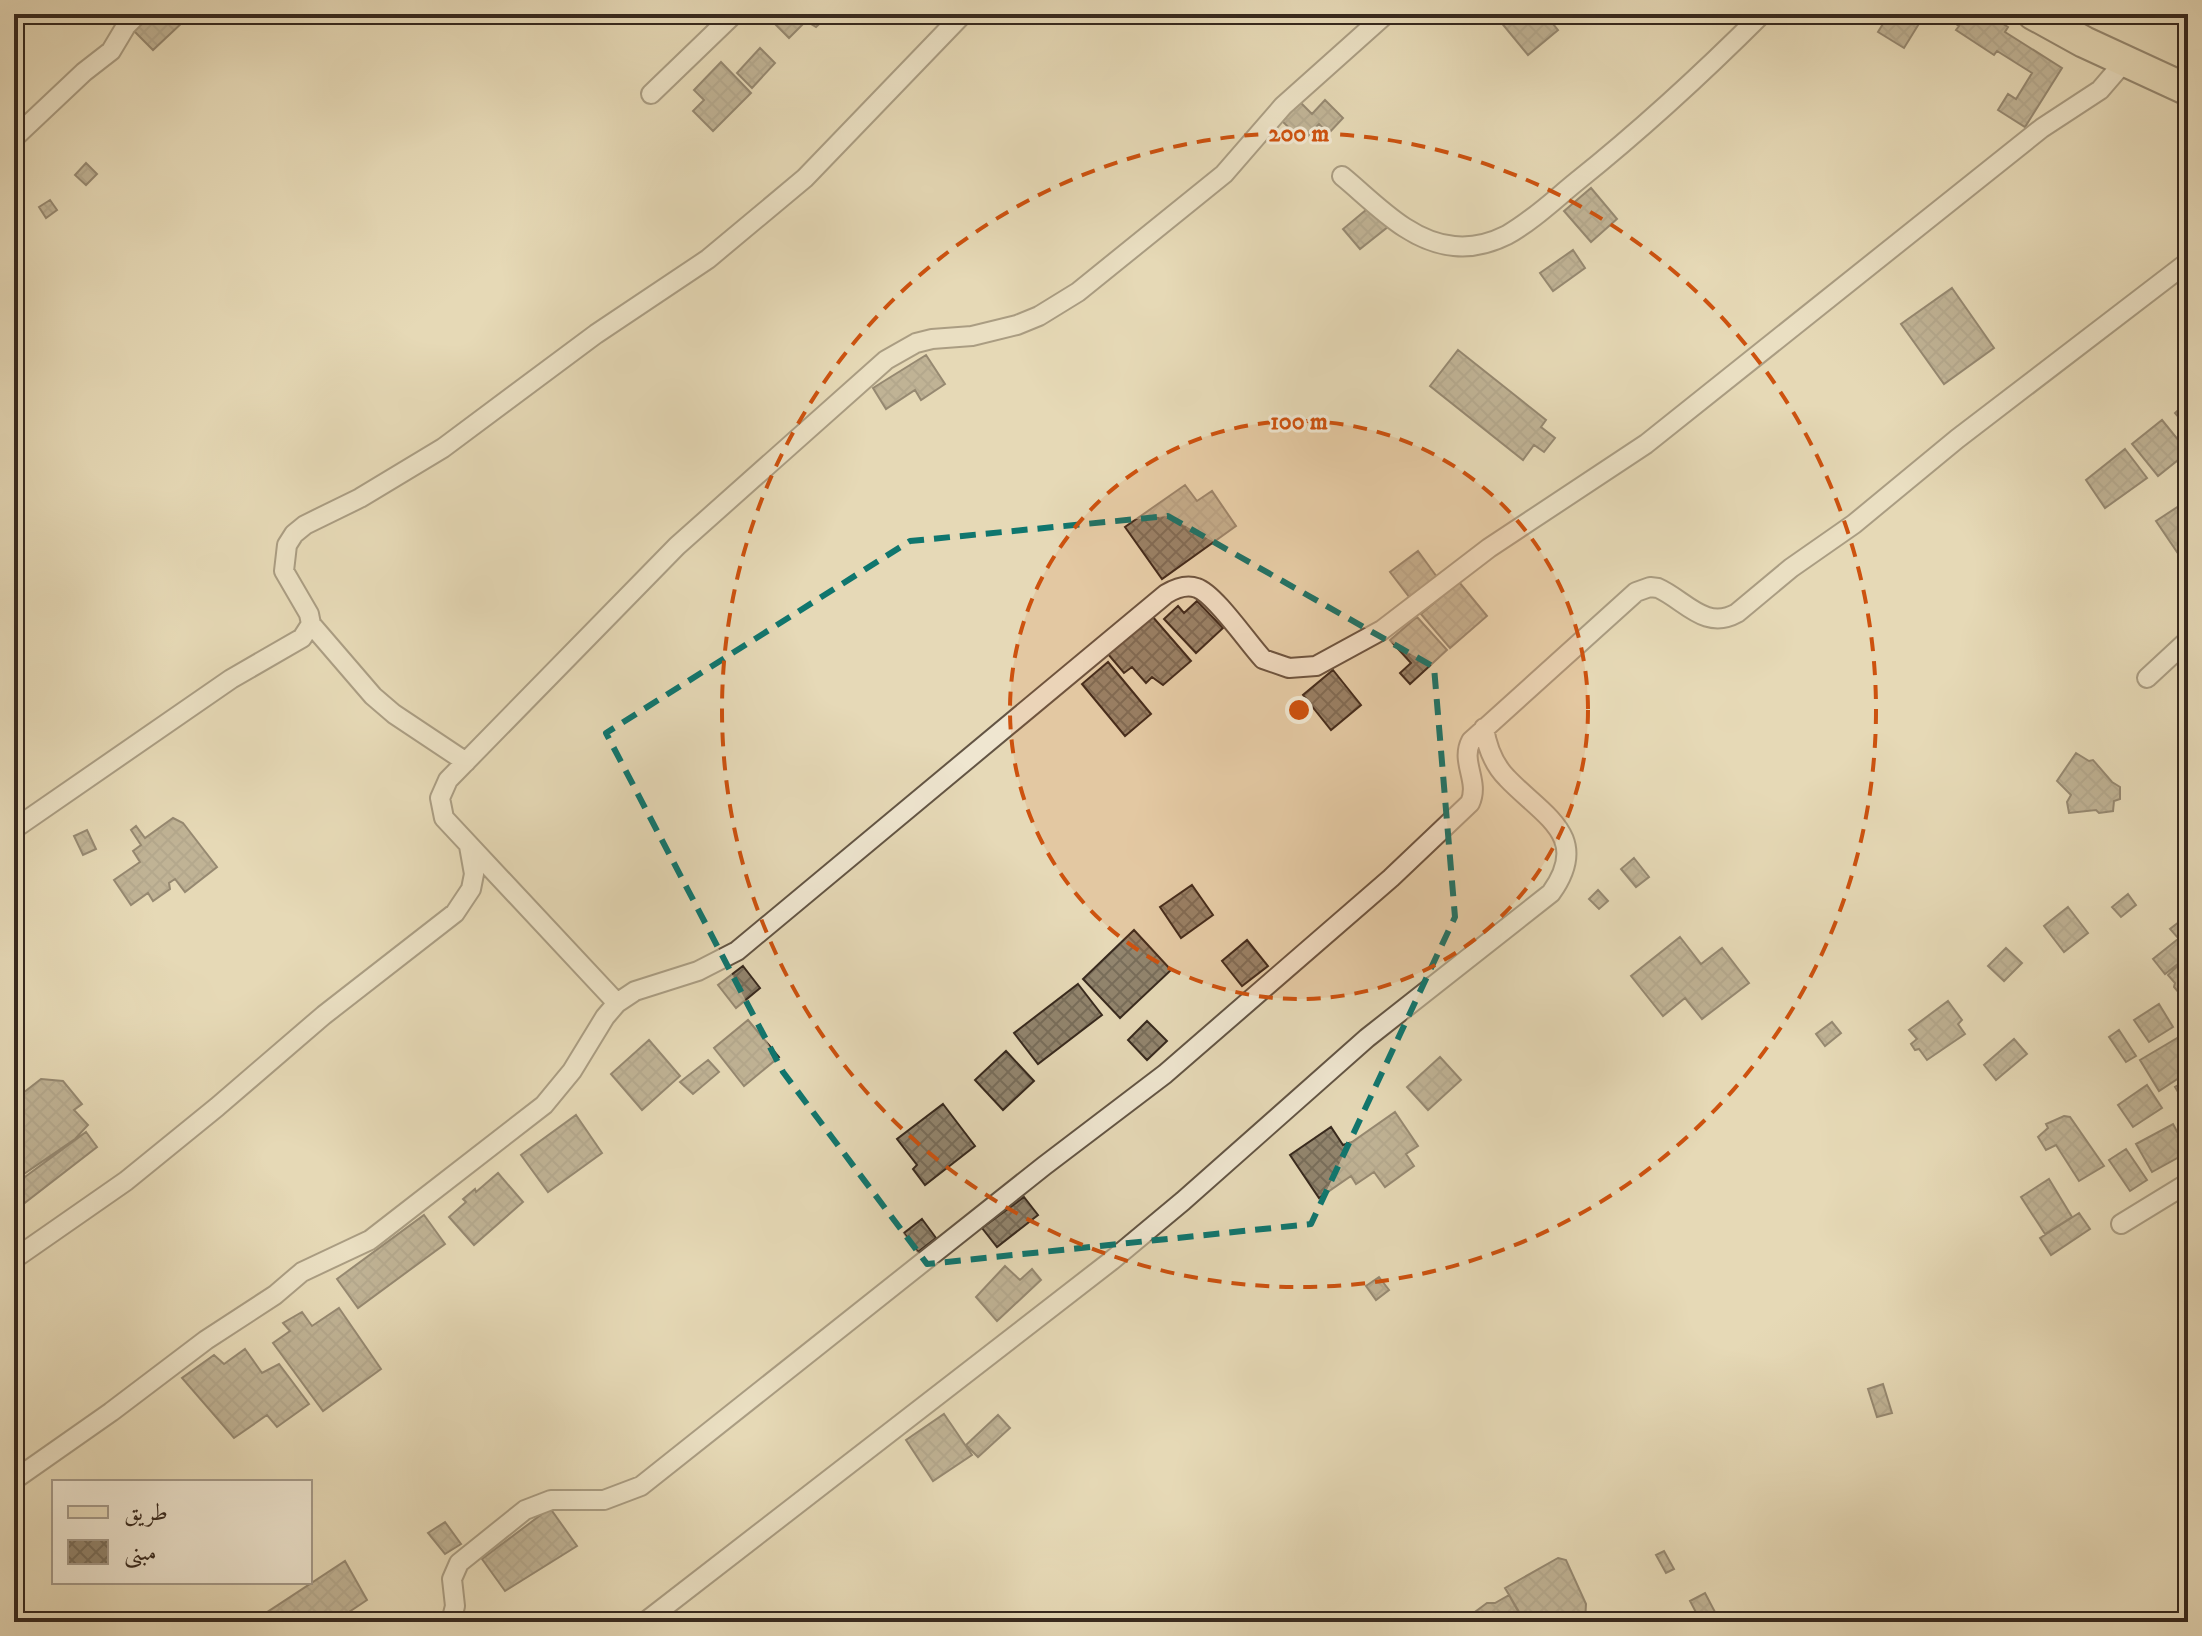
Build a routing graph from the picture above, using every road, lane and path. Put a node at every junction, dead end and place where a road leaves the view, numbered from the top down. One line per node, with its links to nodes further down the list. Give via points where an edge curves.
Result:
1 (138, 14): 10 (street, via 111,51)
2 (734, 14): 9 (street)
3 (963, 14): 13 (street, via 815,169 730,242 443,448 294,534 284,571)
4 (1386, 14): 17 (street, via 1283,106 1224,174 1078,292 1017,325 916,343 886,360 677,546)
5 (1762, 14): 11 (street, via 1599,164 1494,241 1457,246 1420,237)
6 (2033, 14): 7 (main road)
7 (2125, 61): 8 (main road); 20 (street, via 2100,90 2042,128 1646,444 1489,548 1382,630 1316,666 1289,668 1263,659 1205,592 1189,586 1173,589 737,951)
8 (2188, 90)
9 (651, 94)
10 (14, 138)
11 (1342, 176)
12 (2188, 262): 16 (street, via 1737,613 1710,619 1665,591 1643,588)
13 (311, 624): 17 (street, via 373,696); 18 (street, via 296,643 231,679)
14 (2188, 640): 15 (street)
15 (2147, 678)
16 (1484, 728): 25 (street, via 1466,752 1474,788 1465,809 1165,1074 641,1486 604,1500 551,1500 514,1518 459,1563 452,1579); 26 (street, via 1500,770 1563,836 1567,865 1551,893 1367,1038 1111,1261)
17 (466, 762): 19 (street, via 448,780 440,798 444,818)
18 (14, 829)
19 (469, 846): 20 (street); 23 (street, via 471,889 455,913 149,1163)
20 (617, 1003): 24 (street, via 544,1105 370,1240 302,1272)
21 (2188, 1183): 22 (street)
22 (2121, 1224)
23 (14, 1259)
24 (14, 1480)
25 (451, 1622)
26 (645, 1622)

